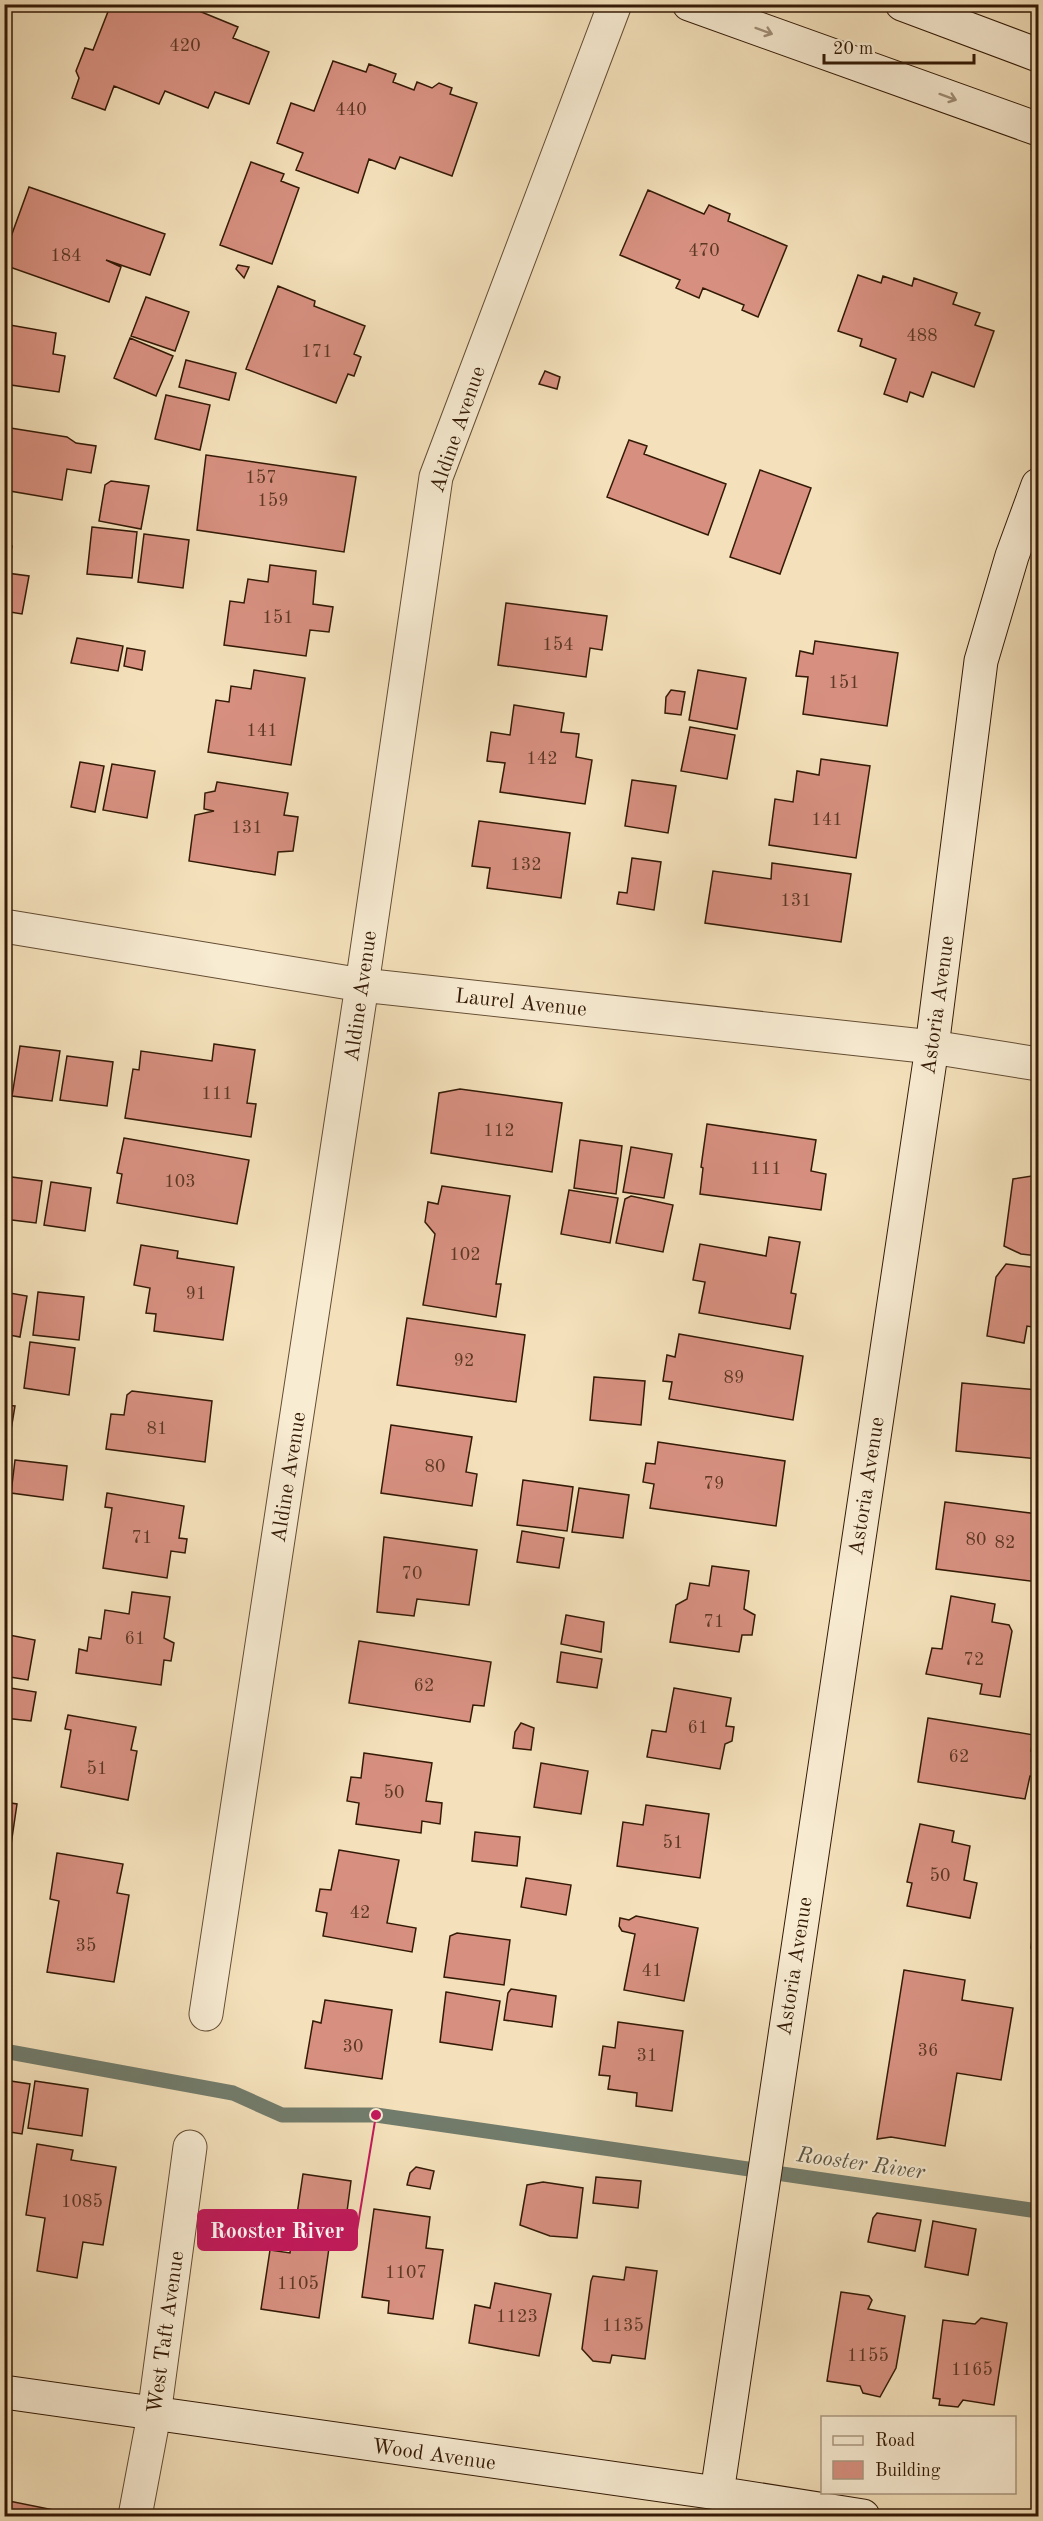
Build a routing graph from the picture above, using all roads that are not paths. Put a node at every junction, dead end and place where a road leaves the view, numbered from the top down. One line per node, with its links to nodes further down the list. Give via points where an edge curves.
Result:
1 (615, 4): 8 (street, Aldine Avenue, via 436,477)
2 (690, 4): 5 (street, one-way to 5)
3 (902, 4): 4 (street)
4 (1038, 55)
5 (1038, 129)
6 (1038, 484): 9 (street, Astoria Avenue, via 981,661)
7 (4, 926): 8 (street, Laurel Avenue)
8 (362, 985): 9 (street, Laurel Avenue); 11 (street, Aldine Avenue)
9 (932, 1047): 10 (street, Laurel Avenue); 15 (street, Astoria Avenue)
10 (1038, 1064)
11 (206, 2014)
12 (190, 2147): 14 (street, West Taft Avenue)
13 (4, 2392): 14 (street, Wood Avenue)
14 (154, 2415): 15 (street, Wood Avenue); 16 (street, West Taft Avenue)
15 (717, 2493): 17 (street, Wood Avenue)
16 (135, 2517)
17 (863, 2517)

